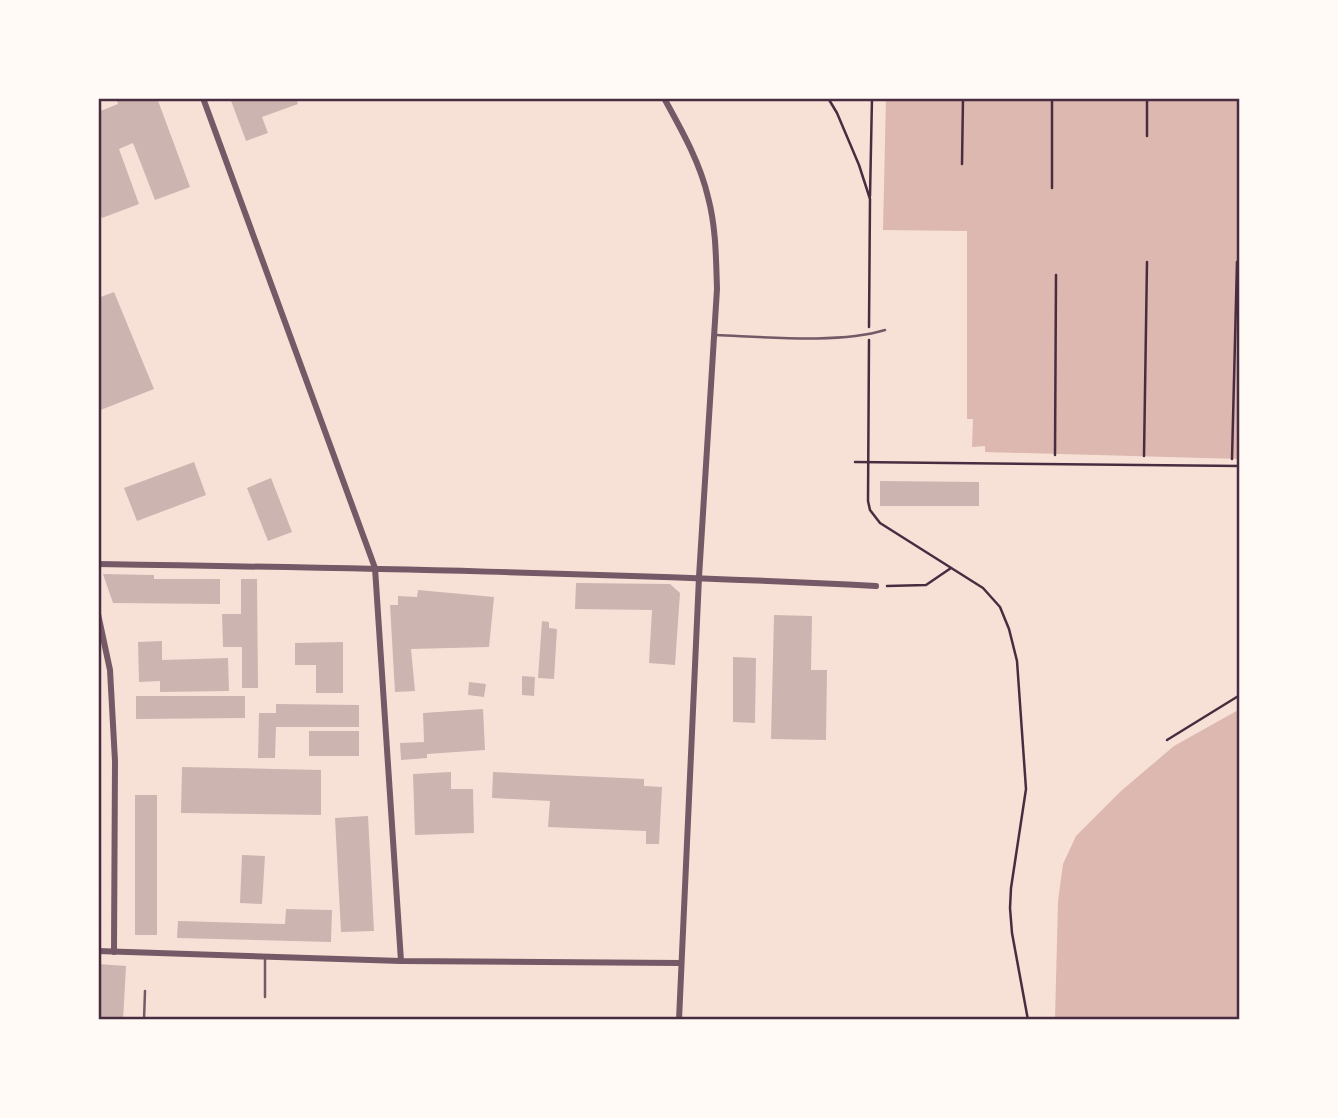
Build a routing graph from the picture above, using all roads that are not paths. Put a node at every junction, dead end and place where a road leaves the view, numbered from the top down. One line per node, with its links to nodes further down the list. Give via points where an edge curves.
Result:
1 (203, 98): 6 (street)
2 (664, 98): 4 (street, via 686,138 708,197 716,242)
3 (885, 330): 4 (lane, via 801,338)
4 (716, 335): 7 (street)
5 (98, 564): 6 (street)
6 (375, 568): 7 (street); 13 (street)
7 (699, 577): 8 (street); 14 (street)
8 (876, 586)
9 (98, 614): 11 (street, via 110,670)
10 (98, 951): 11 (street)
11 (114, 952): 12 (street)
12 (265, 957): 13 (street); 16 (lane)
13 (401, 961): 14 (street)
14 (681, 963): 18 (street)
15 (145, 991): 17 (lane)
16 (265, 997)
17 (144, 1020)
18 (679, 1020)

